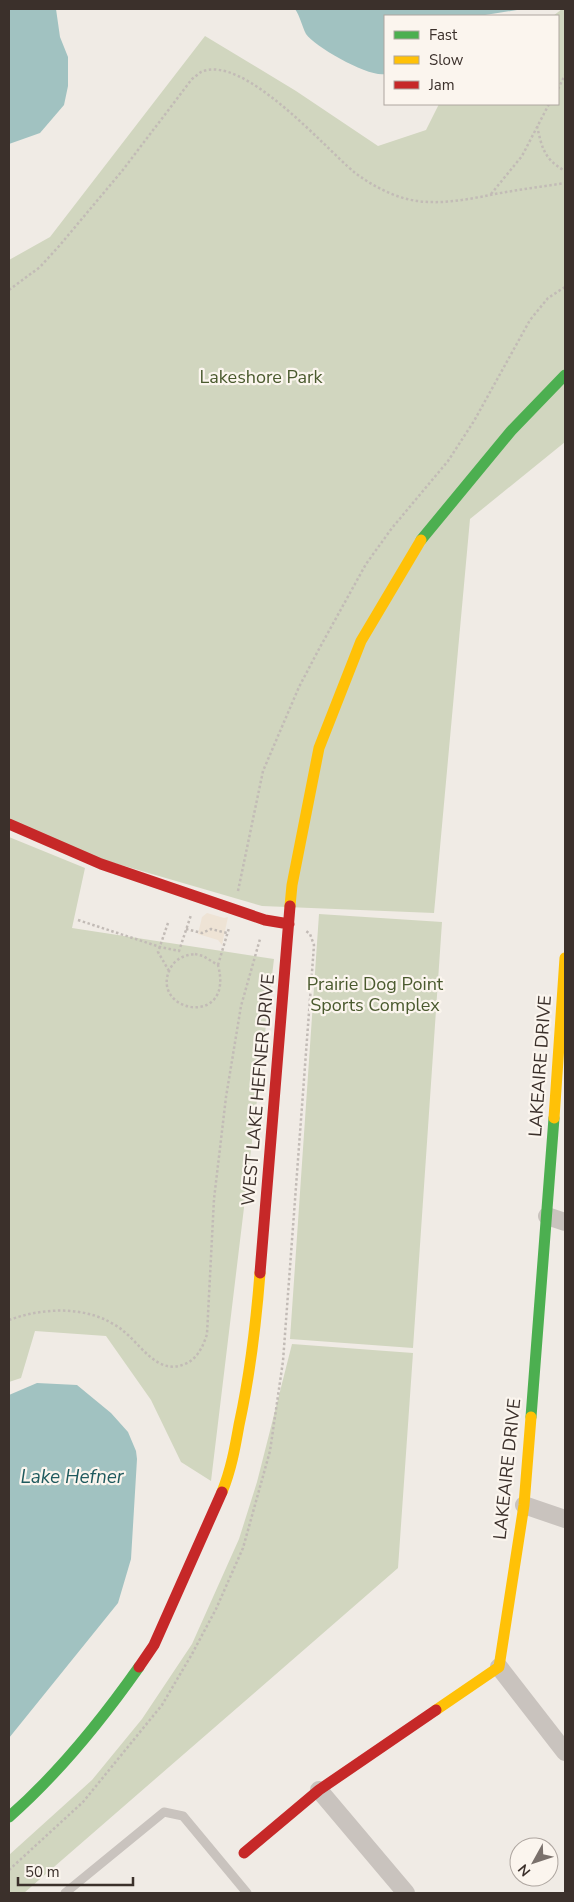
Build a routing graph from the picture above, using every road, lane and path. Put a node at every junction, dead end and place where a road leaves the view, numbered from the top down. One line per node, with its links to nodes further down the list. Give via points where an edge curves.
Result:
1 (565, 75): 2 (path)
2 (559, 87)
3 (548, 105): 4 (path)
4 (537, 126): 5 (path, via 547,157); 7 (path, via 522,156)
5 (565, 171)
6 (565, 184): 7 (path)
7 (490, 195): 8 (path, via 441,202 398,196 384,190 353,171 256,84 220,70 210,70 200,72 192,79 122,171 40,267)
8 (9, 290)
9 (565, 375): 16 (street, WEST LAKE HEFNER DRIVE, via 511,431 423,537 361,641 319,748 292,885)
10 (9, 824): 11 (street, via 100,864)
11 (234, 908): 14 (street); 18 (path)
12 (194, 910): 17 (path)
13 (78, 920): 19 (path)
14 (265, 920): 16 (street); 25 (path, via 241,1006 226,1097 214,1199 207,1334 203,1345 188,1362 168,1367 148,1355 122,1330 82,1313 40,1312)
15 (168, 923): 19 (path)
16 (289, 924): 31 (street, WEST LAKE HEFNER DRIVE, via 257,1314 246,1393 229,1475 154,1646 108,1712 36,1794)
17 (186, 929): 18 (path); 19 (path, via 179,950)
18 (227, 933): 21 (path)
19 (160, 947): 22 (path, via 158,952)
20 (565, 958): 23 (street, LAKEAIRE DRIVE)
21 (218, 965): 22 (path, via 204,956 187,955); 22 (path, via 219,993 206,1006 197,1008 188,1008 172,997 168,989)
22 (169, 970)
23 (547, 1216): 24 (street); 26 (street, LAKEAIRE DRIVE)
24 (565, 1222)
25 (9, 1320)
26 (524, 1505): 27 (street); 28 (street, LAKEAIRE DRIVE)
27 (565, 1519)
28 (499, 1667): 29 (street); 30 (street)
29 (565, 1752)
30 (319, 1790): 32 (street); 35 (street)
31 (9, 1817)
32 (244, 1853)
33 (65, 1893): 34 (lane, via 164,1812 182,1816)
34 (247, 1893)
35 (406, 1893)

